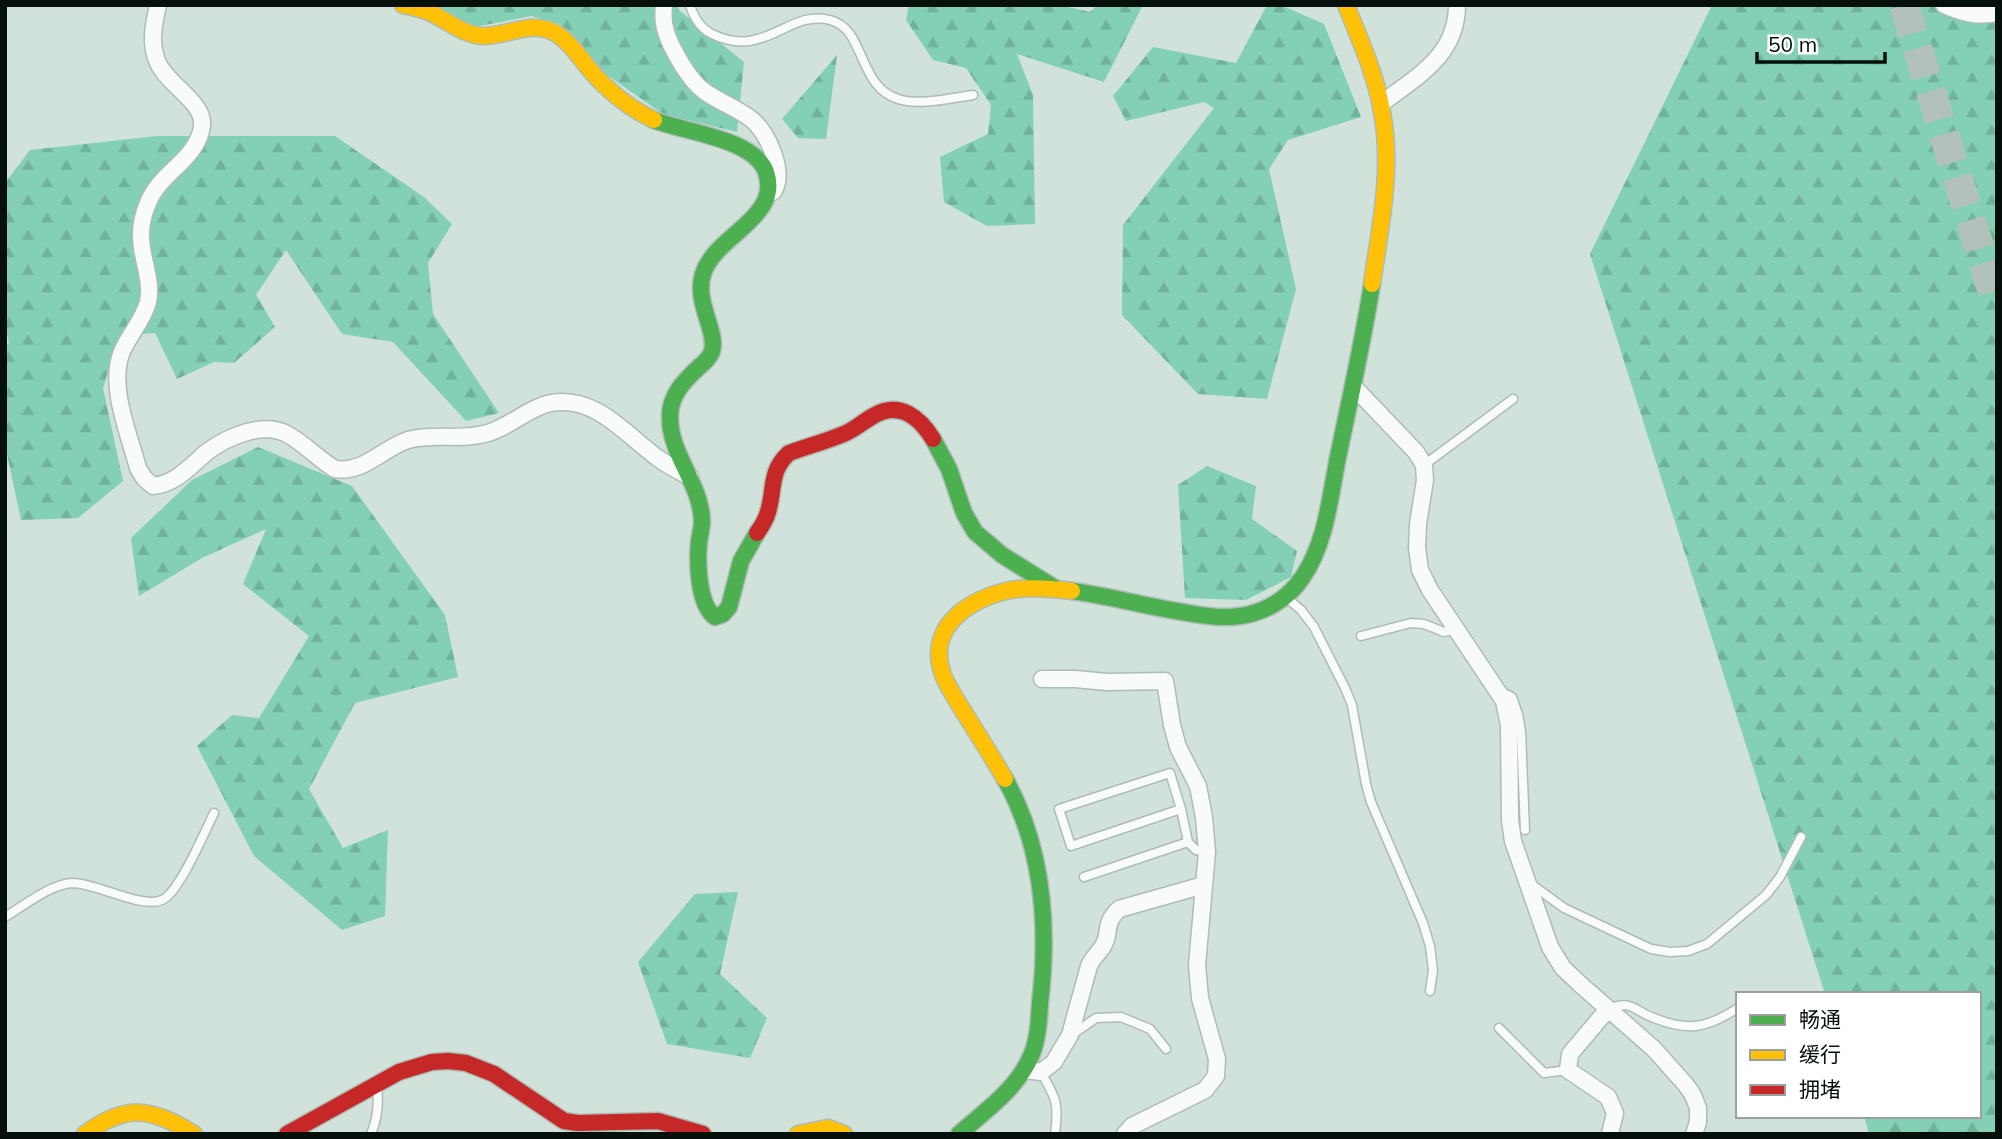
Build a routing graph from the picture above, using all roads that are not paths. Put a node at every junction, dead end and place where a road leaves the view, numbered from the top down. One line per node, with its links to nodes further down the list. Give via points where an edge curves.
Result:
1 (158, 5): 15 (street, via 153,28 156,59 169,81 198,109 203,124 190,152 148,202 141,234 148,301 122,353 117,374 138,468 153,486 166,485 209,450 248,432 286,433 335,469 356,470 407,440 487,434 551,403 571,403 609,417 662,461)
2 (403, 5): 11 (street, via 427,11 479,36 524,26 561,36 600,81 635,109 674,128 751,152 765,170)
3 (664, 5): 11 (street, via 666,32 693,81 762,130 778,171 778,182)
4 (690, 5): 9 (lane, via 705,31 741,42 758,41 812,18 833,21 850,33 880,89 898,99)
5 (1346, 5): 10 (street)
6 (1457, 5): 10 (street, via 1457,20 1444,51)
7 (1944, 5): 8 (street, via 1964,13)
8 (1997, 13)
9 (973, 95)
10 (1381, 104): 12 (street, via 1387,163)
11 (768, 196): 15 (street, via 708,259 703,274 701,292 712,351 679,387 670,412 670,424)
12 (1354, 387): 14 (street); 17 (street, via 1318,544 1308,568)
13 (1513, 399): 14 (lane)
14 (1424, 465): 18 (street, via 1417,548 1420,570)
15 (692, 478): 16 (street, via 701,511 703,602 715,617 729,607 743,555 768,512 774,471 782,457 848,432 894,408 916,418 940,450 973,530)
16 (1055, 588): 17 (street, via 1226,617 1253,613); 38 (street, via 1010,590 975,603 952,619 944,631 939,659 942,673 1018,803 1035,857 1041,897 1042,989 1035,1045)
17 (1286, 597): 32 (lane, via 1314,627 1352,705 1371,802 1430,946)
18 (1457, 629): 19 (lane, via 1444,632 1411,623); 21 (street)
19 (1361, 636)
20 (1042, 679): 27 (street, via 1165,681 1178,747 1198,786)
21 (1498, 690): 24 (lane, via 1512,697 1518,714); 29 (street, via 1509,725 1513,841)
22 (1181, 809): 22 (lane, via 1170,773 1059,809 1071,846); 26 (lane)
23 (214, 813): 31 (lane, via 178,884 162,901 146,902 71,883 51,889)
24 (1525, 830)
25 (1801, 837): 29 (lane, via 1766,895 1707,944 1688,951 1651,949 1564,908)
26 (1188, 842): 27 (lane); 28 (lane)
27 (1206, 852): 30 (street)
28 (1084, 877)
29 (1528, 883): 33 (street, via 1550,947 1563,968)
30 (1204, 885): 36 (street, via 1119,909 1109,919 1102,948 1089,966); 52 (street, via 1197,965 1200,998 1217,1059 1216,1076 1205,1090 1132,1126)
31 (5, 917)
32 (1430, 991)
33 (1608, 1009): 34 (lane, via 1635,1007 1653,1018 1686,1027 1702,1027); 39 (street, via 1570,1054); 54 (street, via 1654,1049 1693,1095 1698,1108)
34 (1736, 1009)
35 (1499, 1028): 39 (lane, via 1544,1073)
36 (1070, 1035): 37 (lane, via 1096,1018 1121,1017 1150,1030); 40 (street, via 1054,1062)
37 (1166, 1049)
38 (1024, 1070): 40 (street); 50 (street)
39 (1568, 1070): 53 (street, via 1608,1097 1615,1113)
40 (1041, 1072): 51 (lane, via 1055,1097)
41 (377, 1083): 42 (street, via 420,1064 469,1063 564,1121); 45 (street); 46 (lane, via 379,1102)
42 (601, 1128): 47 (street, via 658,1121)
43 (85, 1134): 44 (street, via 112,1116 132,1111 165,1117)
44 (194, 1134)
45 (287, 1134)
46 (370, 1134)
47 (704, 1134)
48 (798, 1134): 49 (street, via 829,1128)
49 (844, 1134)
50 (958, 1134)
51 (1055, 1134)
52 (1125, 1134)
53 (1610, 1134)
54 (1694, 1134)

